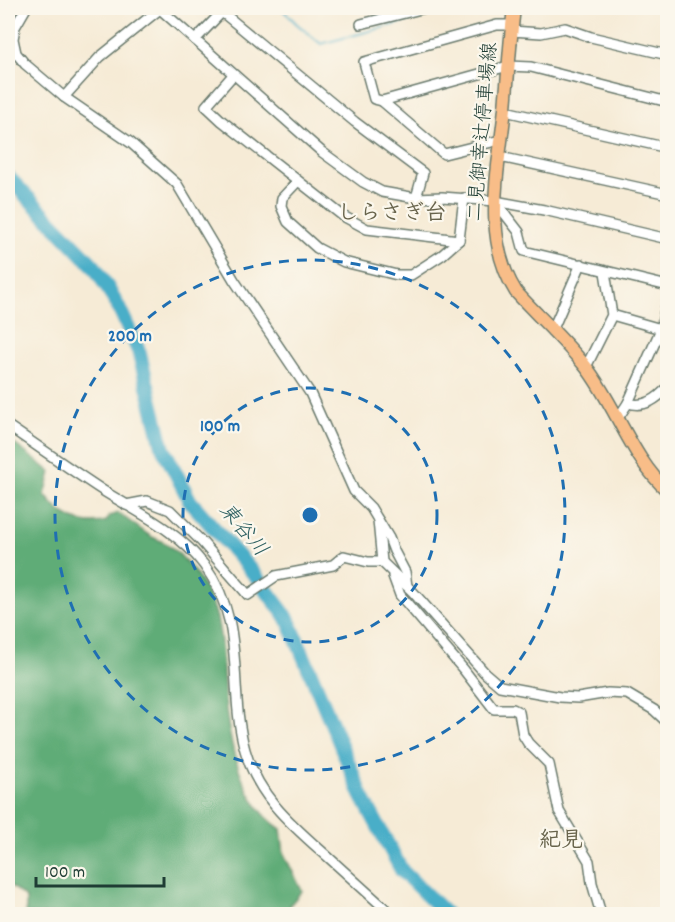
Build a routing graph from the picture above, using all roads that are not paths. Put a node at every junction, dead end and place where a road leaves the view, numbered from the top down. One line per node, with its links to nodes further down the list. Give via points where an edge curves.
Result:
1 (26, 8): 11 (street, via 15,27 16,53)
2 (160, 8): 7 (street); 11 (street, via 100,57)
3 (425, 8): 5 (street)
4 (514, 8): 6 (main road, 二見御幸辻停車場線)
5 (361, 24)
6 (512, 28): 8 (street, via 541,33 565,28); 9 (main road, 二見御幸辻停車場線); 12 (street, via 497,25 364,62 374,99)
7 (195, 40): 10 (street); 20 (street, via 222,12 423,173)
8 (668, 55)
9 (508, 66): 12 (street); 13 (street, via 531,67); 14 (main road, 二見御幸辻停車場線)
10 (233, 75): 18 (street, via 206,106); 20 (street, via 363,182 382,192)
11 (64, 97): 39 (street, via 131,143 177,184 234,280 310,393 354,491)
12 (382, 101): 15 (street, via 444,154)
13 (668, 102)
14 (505, 111): 15 (main road, 二見御幸辻停車場線); 16 (street)
15 (500, 140): 17 (main road, 二見御幸辻停車場線)
16 (668, 148)
17 (500, 157): 19 (street); 22 (main road, 二見御幸辻停車場線)
18 (298, 181): 24 (street, via 343,216 367,229); 24 (street, via 282,198 288,222 317,248 344,262 411,275)
19 (668, 194)
20 (416, 198): 21 (street)
21 (464, 198): 22 (street); 24 (street)
22 (495, 201): 23 (street); 25 (street, via 519,232 524,250); 31 (main road, 二見御幸辻停車場線, via 496,240 507,278)
23 (668, 239)
24 (459, 240)
25 (580, 264): 26 (street); 31 (street)
26 (605, 272): 27 (street); 29 (street)
27 (668, 286)
28 (668, 296): 30 (street)
29 (612, 315): 30 (street); 32 (street)
30 (661, 329): 34 (street)
31 (552, 331): 32 (main road, 二見御幸辻停車場線)
32 (586, 367): 35 (main road, 二見御幸辻停車場線)
33 (668, 387): 34 (street, via 647,403)
34 (628, 403): 35 (street)
35 (618, 418): 37 (main road, 二見御幸辻停車場線, via 642,460)
36 (8, 426): 38 (street)
37 (668, 491)
38 (126, 505): 40 (street, via 147,501 170,510 248,595 273,578 333,565 344,556); 44 (street, via 193,552 222,599 233,633 245,749 260,785 277,810)
39 (378, 520): 40 (street); 42 (street, via 405,572)
40 (382, 562): 41 (street)
41 (393, 574): 42 (street); 45 (street, via 400,595 494,709 519,712 523,735 549,764 559,811 589,861)
42 (407, 586): 43 (street, via 500,686 560,697 627,694)
43 (668, 723)
44 (392, 915)
45 (601, 915)

